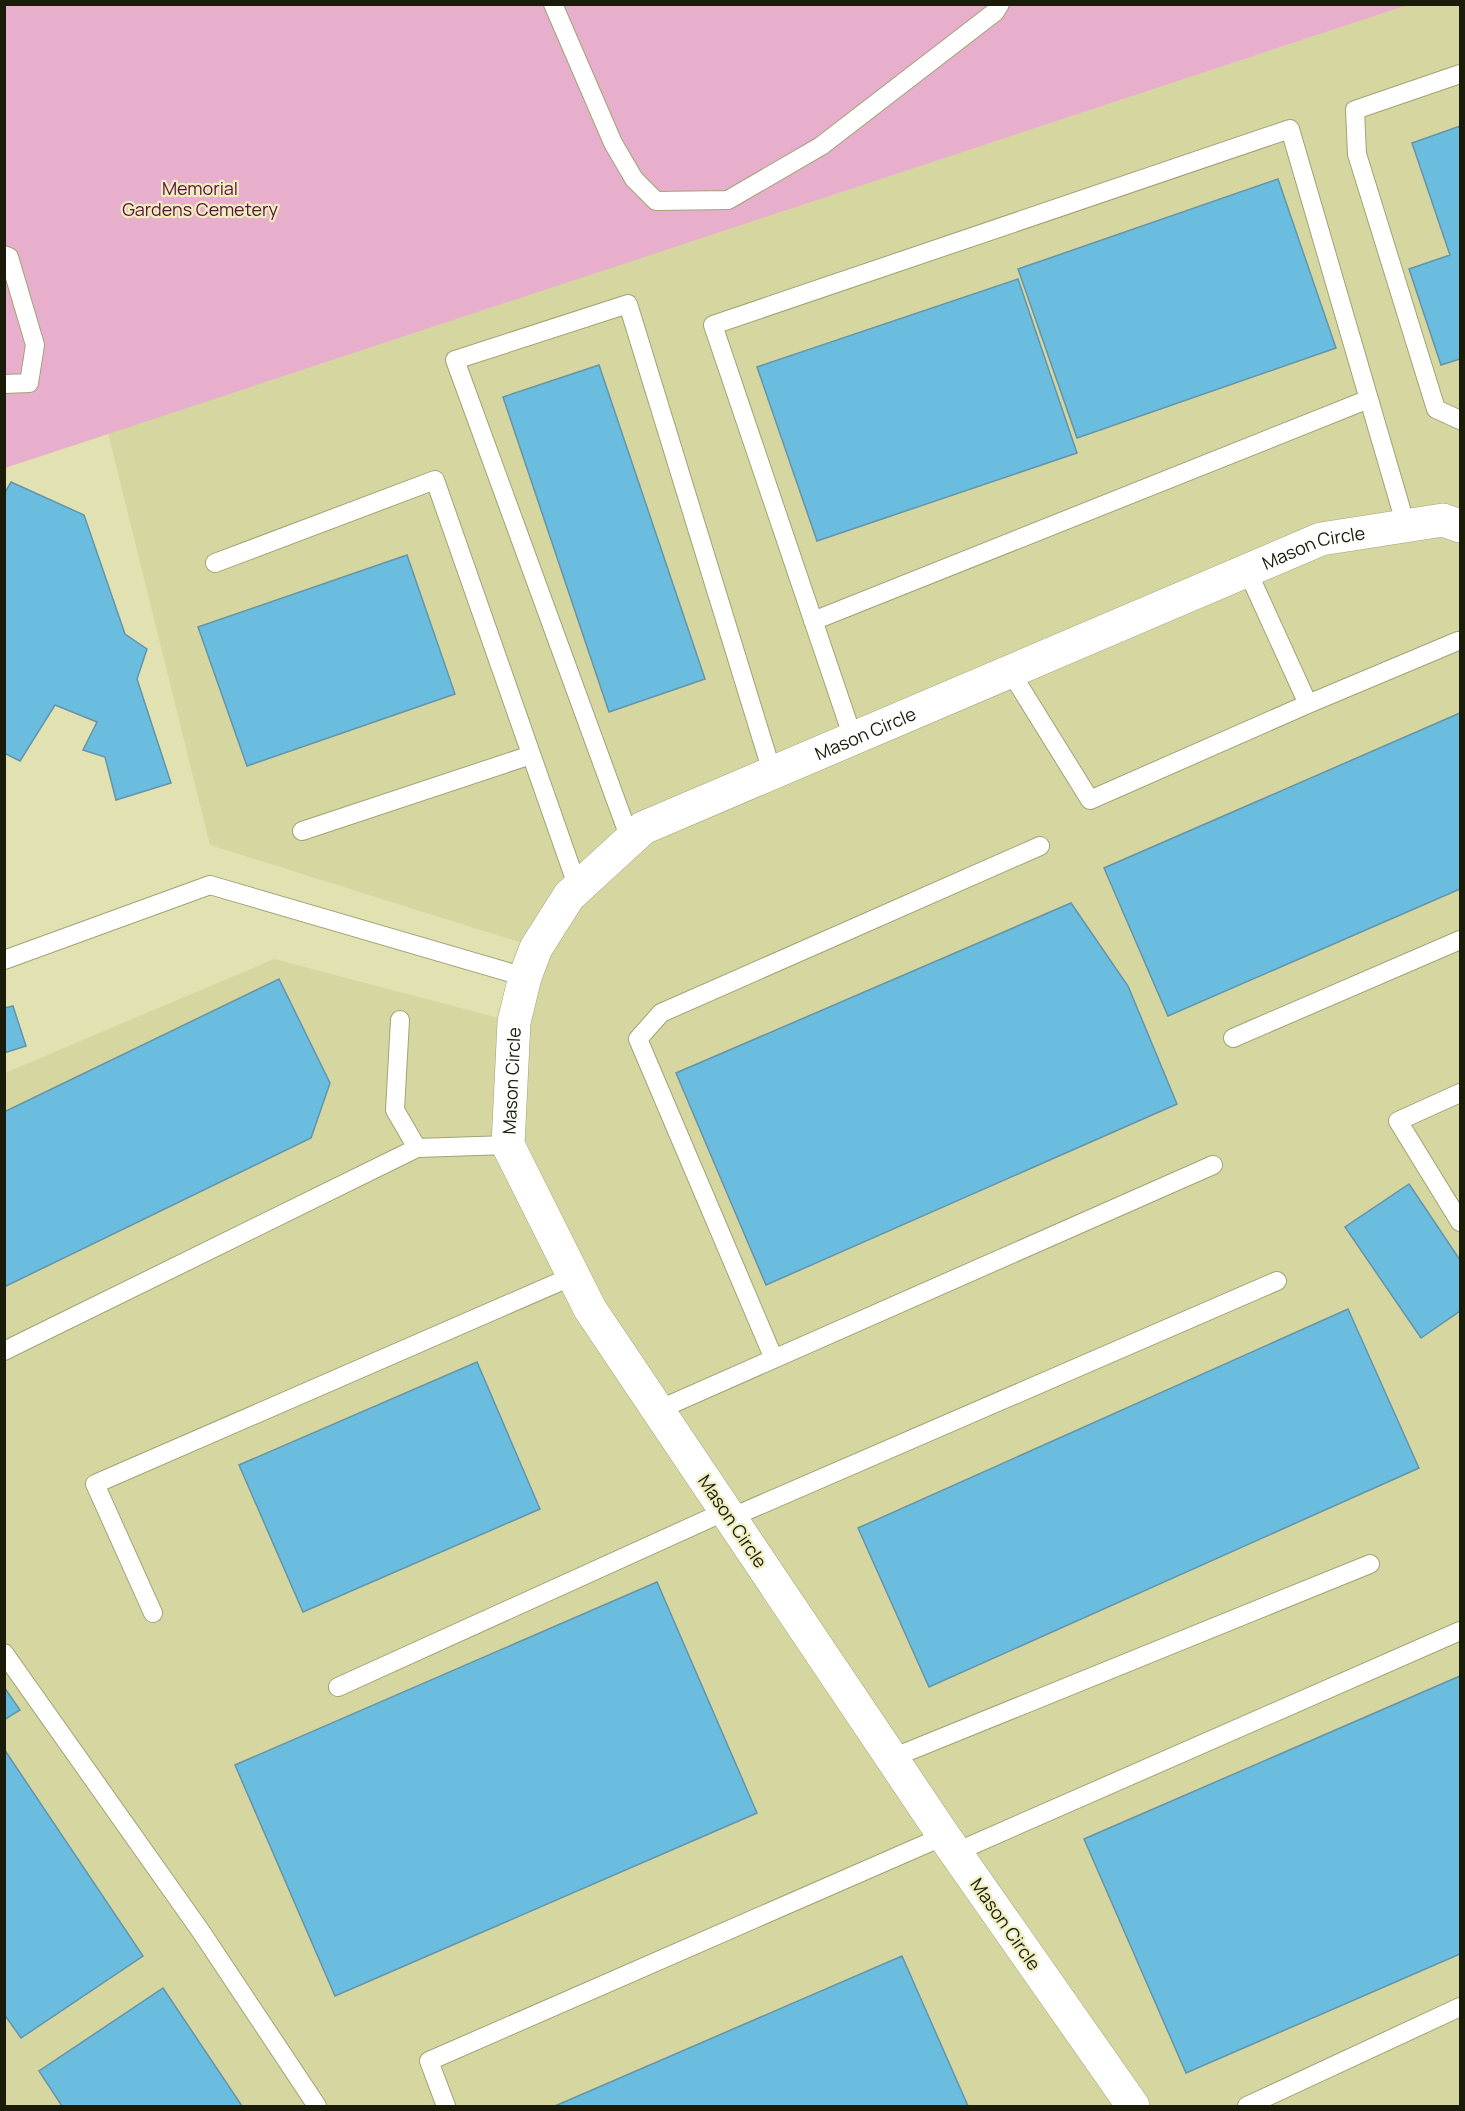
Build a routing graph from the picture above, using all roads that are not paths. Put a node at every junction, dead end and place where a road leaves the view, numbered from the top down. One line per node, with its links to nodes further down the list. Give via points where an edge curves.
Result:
1 (553, 4): 2 (lane, via 613,143 634,179 656,201 728,200 821,146 995,12)
2 (1000, 4)
3 (1461, 74): 7 (lane, via 1355,110 1357,154 1436,409)
4 (4, 255): 5 (lane, via 9,257 35,345 29,382)
5 (4, 384)
6 (1370, 399): 8 (lane); 12 (lane); 12 (lane, via 1290,129 713,326)
7 (1461, 420)
8 (1406, 526): 9 (street, Mason Circle, via 1443,520); 11 (street, Mason Circle, via 1321,538)
9 (1461, 526)
10 (214, 563): 17 (lane, via 435,480)
11 (1247, 570): 14 (street, Mason Circle); 15 (lane)
12 (813, 621): 16 (lane)
13 (1458, 641): 15 (lane)
14 (1010, 671): 15 (lane, via 1089,800); 16 (street, Mason Circle)
15 (1308, 704)
16 (853, 738): 18 (street, Mason Circle)
17 (531, 755): 19 (lane); 22 (lane)
18 (772, 772): 20 (street, Mason Circle, via 643,828); 20 (lane, via 628,304 455,360)
19 (302, 831)
20 (630, 839): 22 (street, Mason Circle)
21 (1040, 846): 36 (lane, via 661,1013 638,1039)
22 (578, 888): 25 (street, Mason Circle, via 536,948)
23 (1461, 940): 27 (lane)
24 (4, 960): 25 (lane, via 210,885)
25 (525, 977): 29 (street, Mason Circle, via 514,1022)
26 (400, 1020): 30 (lane, via 396,1110)
27 (1233, 1038)
28 (1461, 1093): 32 (lane, via 1398,1121)
29 (508, 1145): 30 (lane); 33 (street, Mason Circle)
30 (417, 1148): 35 (lane)
31 (1213, 1165): 36 (lane)
32 (1461, 1222)
33 (573, 1276): 37 (street, Mason Circle, via 590,1309); 40 (lane, via 95,1484)
34 (1277, 1281): 38 (lane)
35 (4, 1351)
36 (774, 1359): 37 (lane)
37 (658, 1410): 38 (street, Mason Circle)
38 (728, 1515): 43 (lane); 44 (street, Mason Circle)
39 (1370, 1563): 44 (lane)
40 (153, 1612)
41 (1461, 1631): 45 (lane)
42 (4, 1653): 47 (lane, via 202,1933)
43 (338, 1687)
44 (892, 1758): 45 (street, Mason Circle)
45 (950, 1844): 48 (lane, via 429,2061); 49 (street, Mason Circle)
46 (1461, 2007): 50 (lane)
47 (317, 2106)
48 (446, 2106)
49 (1133, 2106)
50 (1247, 2106)

